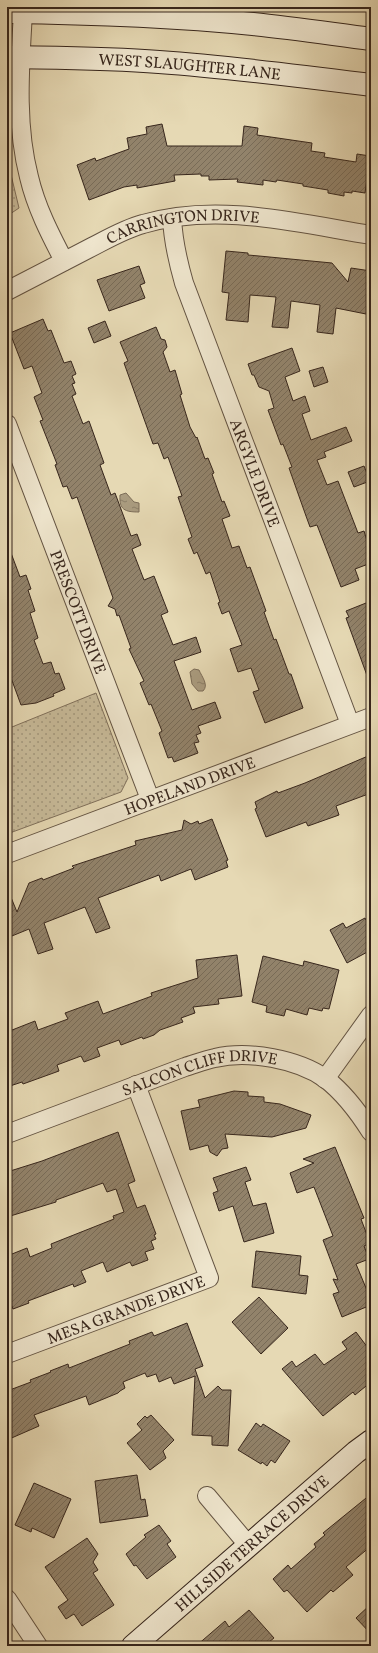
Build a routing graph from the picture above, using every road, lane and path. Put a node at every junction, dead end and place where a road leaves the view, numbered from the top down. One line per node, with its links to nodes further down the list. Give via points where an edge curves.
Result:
1 (15, 12): 2 (main road, via 206,20); 3 (street)
2 (371, 39)
3 (14, 57): 4 (main road, WEST SLAUGHTER LANE, via 76,57 159,62 252,70); 7 (street, via 25,160 39,210)
4 (371, 85)
5 (172, 218): 6 (street, CARRINGTON DRIVE, via 192,215 234,215 267,218); 7 (street, CARRINGTON DRIVE, via 131,228); 11 (street, ARGYLE DRIVE, via 175,248 184,283)
6 (371, 236)
7 (64, 261): 8 (street, CARRINGTON DRIVE)
8 (7, 291)
9 (7, 424): 12 (street, PRESCOTT DRIVE)
10 (371, 717): 11 (street, HOPELAND DRIVE)
11 (350, 724): 12 (street, HOPELAND DRIVE)
12 (150, 799): 13 (street, HOPELAND DRIVE)
13 (7, 854)
14 (371, 1015): 15 (street)
15 (325, 1079): 16 (street, SALCON CLIFF DRIVE, via 288,1062 244,1055 215,1058); 17 (street, SALCON CLIFF DRIVE, via 352,1105)
16 (136, 1085): 18 (street, SALCON CLIFF DRIVE); 19 (street, MESA GRANDE DRIVE, via 209,1278)
17 (371, 1132)
18 (7, 1134)
19 (7, 1354)
20 (371, 1441): 22 (main road, HILLSIDE TERRACE DRIVE)
21 (208, 1496): 22 (street)
22 (249, 1546): 25 (main road, HILLSIDE TERRACE DRIVE)
23 (7, 1599): 24 (street)
24 (38, 1646)
25 (133, 1646)

